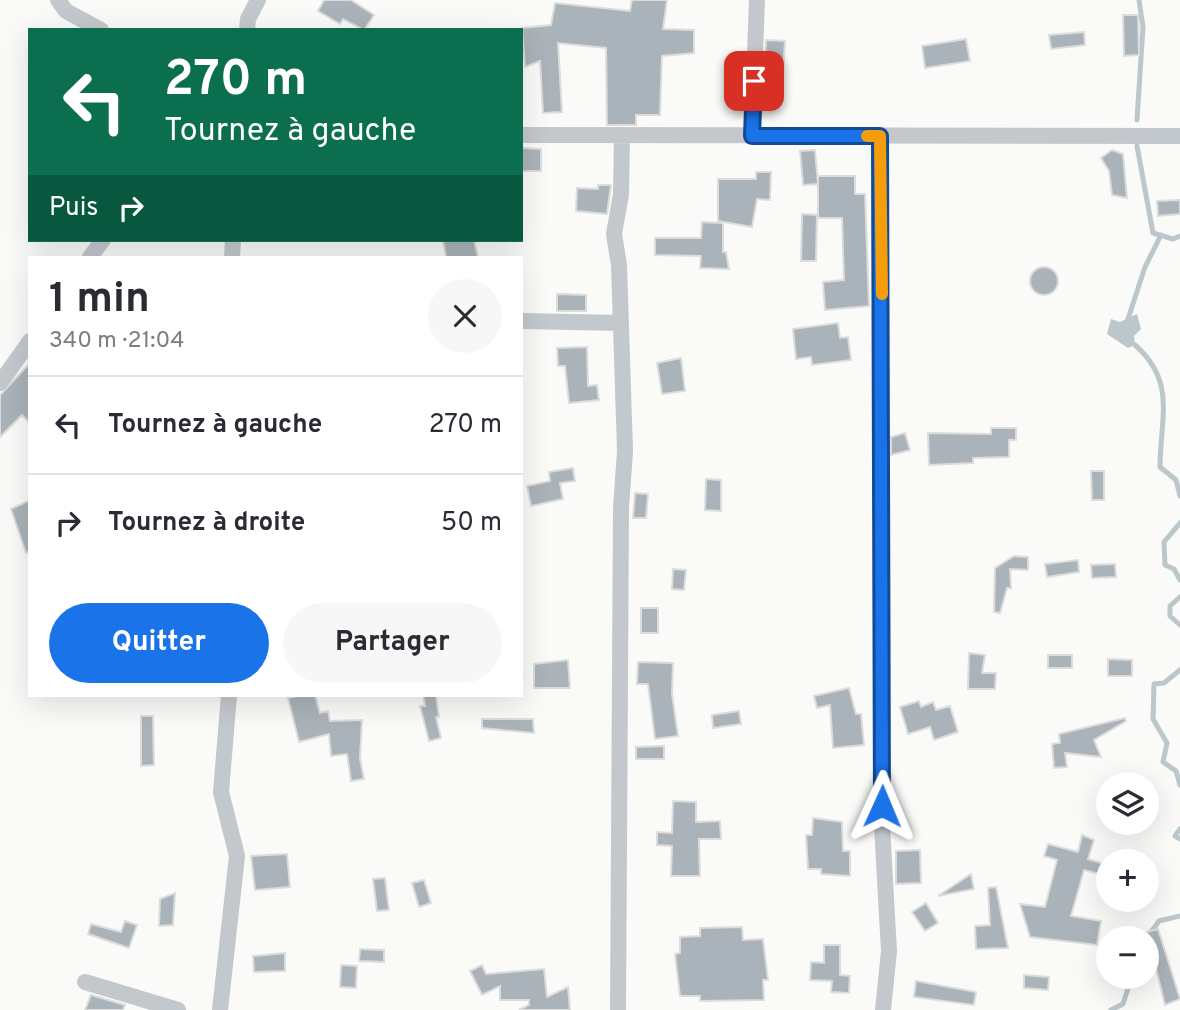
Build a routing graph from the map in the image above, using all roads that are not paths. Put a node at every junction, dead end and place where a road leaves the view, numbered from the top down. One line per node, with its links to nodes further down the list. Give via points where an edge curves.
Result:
1 (58, 0): 4 (street, via 66,11)
2 (258, 0): 5 (street)
3 (757, 0): 8 (street)
4 (97, 28)
5 (247, 28)
6 (523, 135): 7 (street)
7 (622, 135): 8 (street); 14 (street, via 621,194 614,234)
8 (752, 136): 9 (street)
9 (880, 136): 10 (street); 23 (street, via 882,813 889,951)
10 (1180, 136)
11 (101, 242): 12 (street)
12 (91, 256)
13 (523, 321): 14 (street)
14 (620, 323): 22 (street, via 625,451)
15 (28, 343): 16 (street)
16 (6, 367): 17 (street)
17 (0, 383)
18 (229, 697): 21 (street, via 221,792 237,856)
19 (85, 982): 20 (street)
20 (178, 1010)
21 (220, 1010)
22 (618, 1010)
23 (883, 1010)

